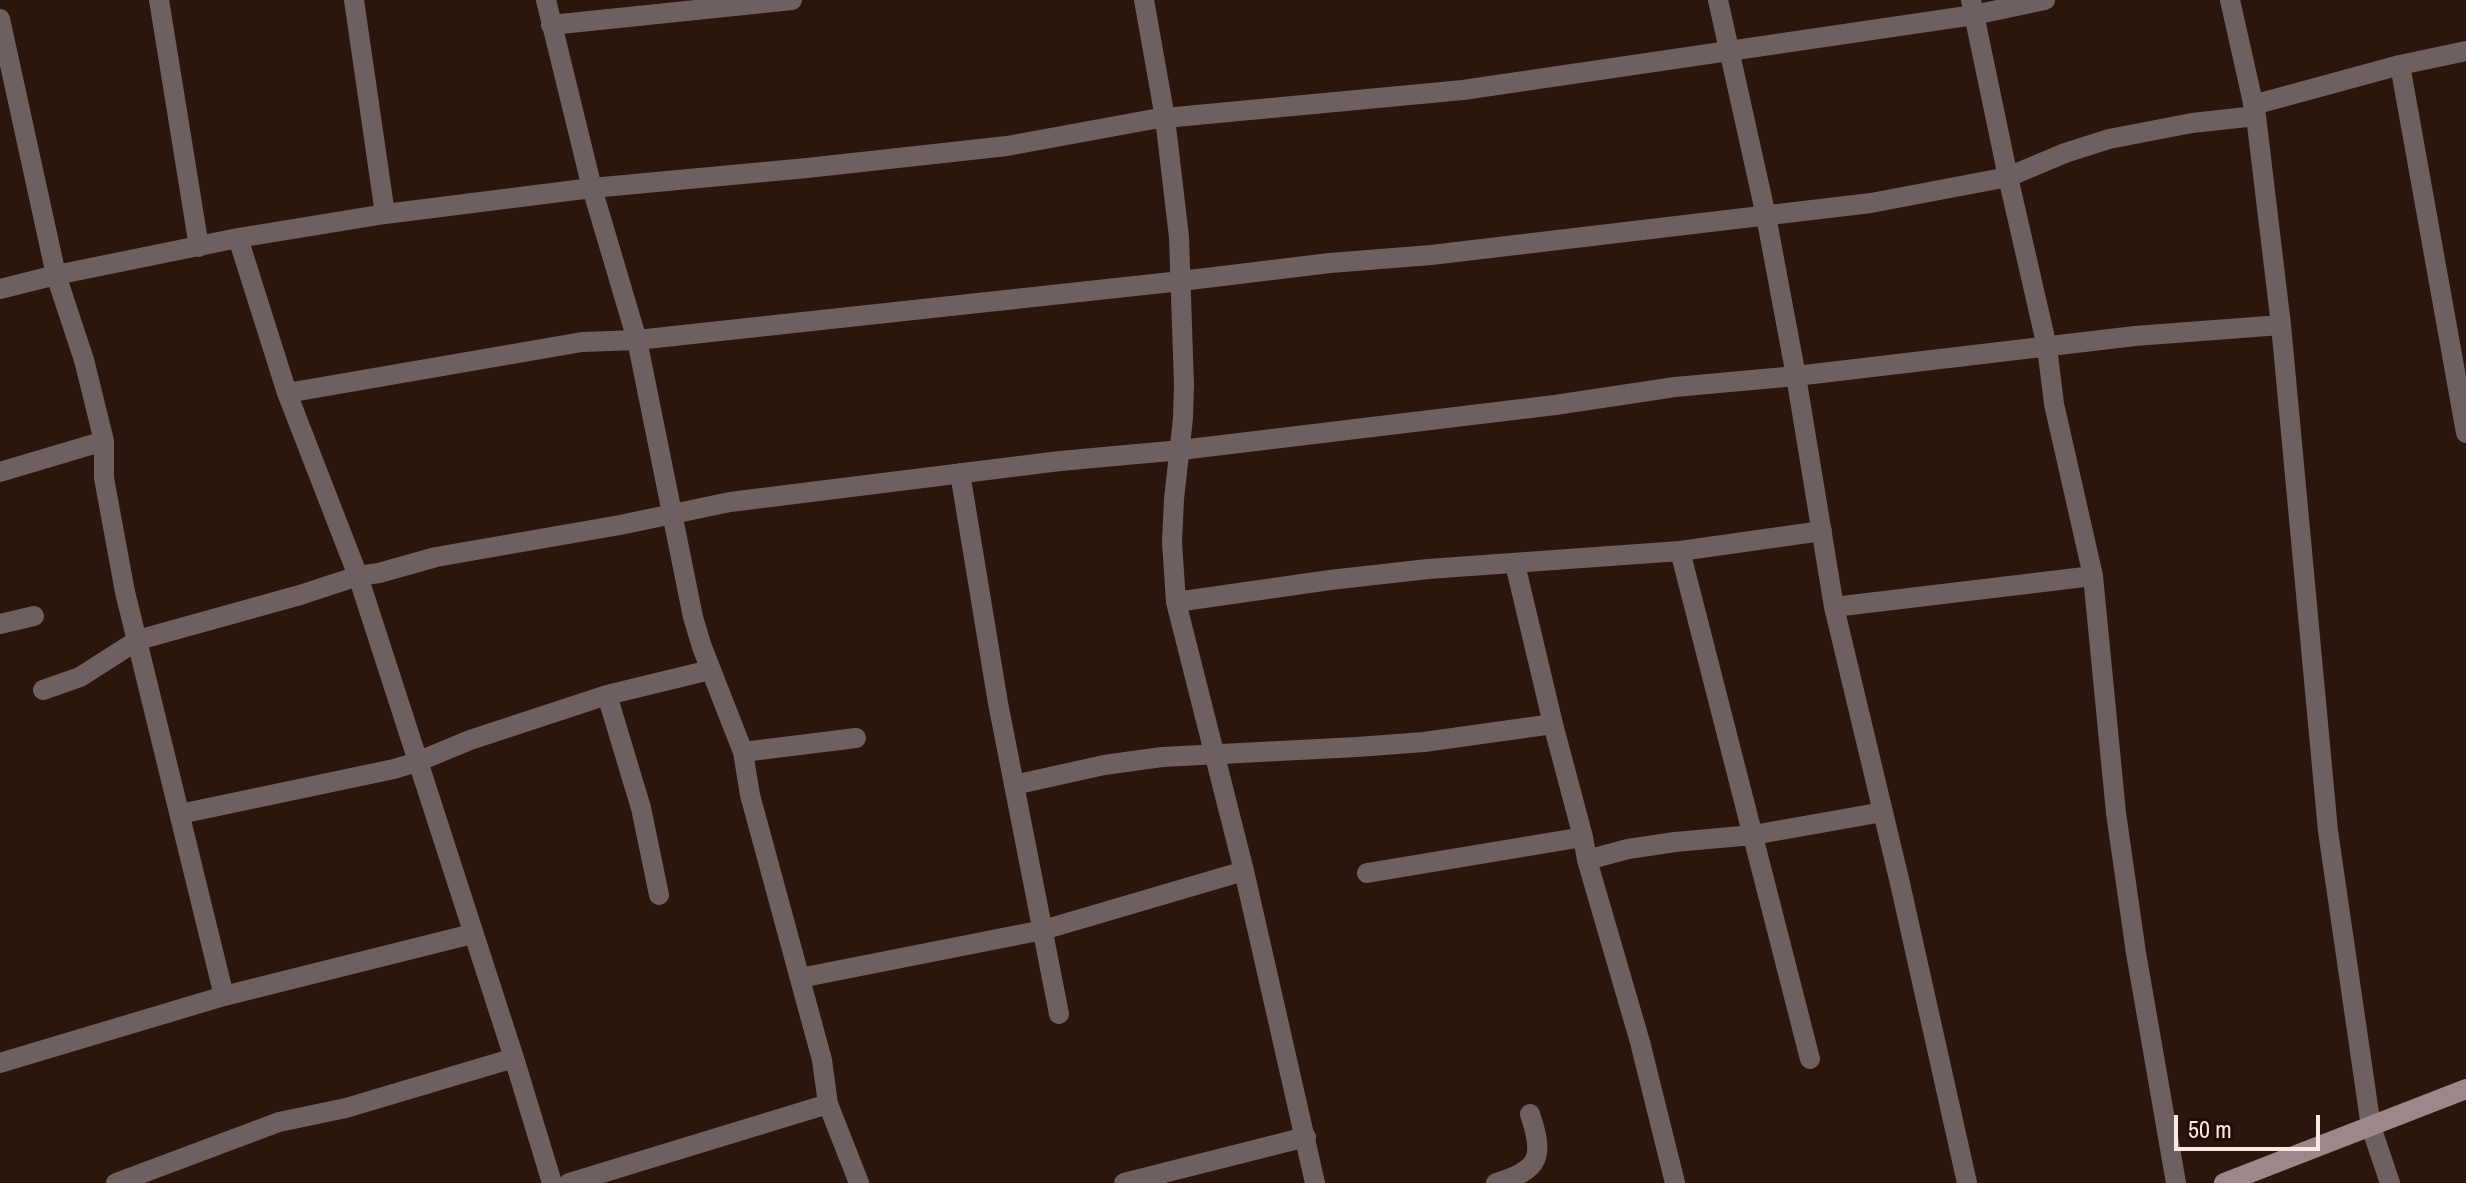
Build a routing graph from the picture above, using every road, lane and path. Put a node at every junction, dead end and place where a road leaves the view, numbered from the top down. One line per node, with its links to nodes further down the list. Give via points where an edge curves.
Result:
1 (159, 0): 22 (street)
2 (354, 0): 19 (street)
3 (546, 0): 11 (street)
4 (792, 0): 11 (street)
5 (1144, 0): 16 (street)
6 (1718, 0): 12 (street)
7 (2045, 0): 9 (street)
8 (2230, 0): 15 (street)
9 (1973, 8): 12 (street); 17 (street)
10 (0, 19): 23 (street)
11 (551, 25): 18 (street)
12 (1728, 51): 16 (street, via 1463,90); 20 (street)
13 (2466, 51): 14 (street)
14 (2400, 65): 15 (street); 31 (street)
15 (2255, 111): 17 (street, via 2109,139); 26 (street)
16 (1165, 118): 18 (street, via 1007,146); 24 (street)
17 (2008, 177): 20 (street); 28 (street)
18 (592, 188): 19 (street); 27 (street)
19 (385, 214): 21 (street)
20 (1766, 216): 24 (street); 29 (street)
21 (238, 238): 22 (street); 30 (street)
22 (199, 247): 23 (street)
23 (56, 275): 25 (street); 32 (street)
24 (1181, 281): 27 (street); 33 (street)
25 (0, 289)
26 (2281, 325): 28 (street); 75 (street, via 2328,831)
27 (637, 340): 30 (street, via 582,342); 36 (street)
28 (2047, 347): 29 (street); 41 (street, via 2054,404)
29 (1796, 376): 33 (street); 37 (street)
30 (287, 393): 40 (street)
31 (2466, 433)
32 (104, 441): 34 (street); 46 (street, via 104,478)
33 (1181, 450): 35 (street); 42 (street, via 1172,542)
34 (0, 472)
35 (960, 473): 36 (street); 55 (street)
36 (673, 514): 40 (street); 47 (street, via 693,617)
37 (1822, 531): 38 (street); 43 (street)
38 (1680, 551): 39 (street); 58 (street)
39 (1515, 564): 42 (street, via 1428,569); 50 (street)
40 (358, 576): 46 (street); 54 (street)
41 (2093, 576): 43 (street); 86 (street, via 2120,844)
42 (1176, 602): 53 (street)
43 (1834, 607): 56 (street)
44 (34, 616): 45 (street)
45 (0, 624)
46 (138, 640): 48 (street, via 80,677); 57 (street)
47 (710, 670): 49 (street); 52 (street)
48 (43, 690)
49 (607, 695): 54 (street); 63 (street, via 641,808)
50 (1553, 724): 53 (street, via 1424,742); 59 (street)
51 (856, 738): 52 (street)
52 (743, 752): 66 (street)
53 (1215, 755): 55 (street, via 1104,765); 61 (street)
54 (417, 762): 57 (street); 65 (street)
55 (1014, 785): 64 (street)
56 (1883, 812): 58 (street); 85 (street)
57 (180, 814): 67 (street)
58 (1753, 835): 60 (street, via 1628,849); 70 (street)
59 (1583, 837): 60 (street); 62 (street)
60 (1587, 860): 84 (street)
61 (1244, 871): 64 (street); 76 (street)
62 (1367, 873)
63 (659, 895)
64 (1043, 930): 66 (street); 68 (street)
65 (472, 934): 67 (street); 69 (street)
66 (800, 978): 73 (street)
67 (224, 996): 71 (street)
68 (1059, 1014)
69 (514, 1058): 77 (street, via 346,1108 279,1122); 78 (street)
70 (1810, 1059)
71 (0, 1063)
72 (2466, 1089): 75 (street)
73 (828, 1104): 79 (street); 80 (street)
74 (1530, 1114): 83 (street, via 1538,1138 1537,1157 1523,1173)
75 (2371, 1127): 87 (street); 88 (street)
76 (1306, 1137): 81 (street); 82 (street)
77 (116, 1183)
78 (552, 1183)
79 (569, 1183)
80 (859, 1183)
81 (1124, 1183)
82 (1315, 1183)
83 (1496, 1183)
84 (1675, 1183)
85 (1967, 1183)
86 (2176, 1183)
87 (2224, 1183)
88 (2390, 1183)

